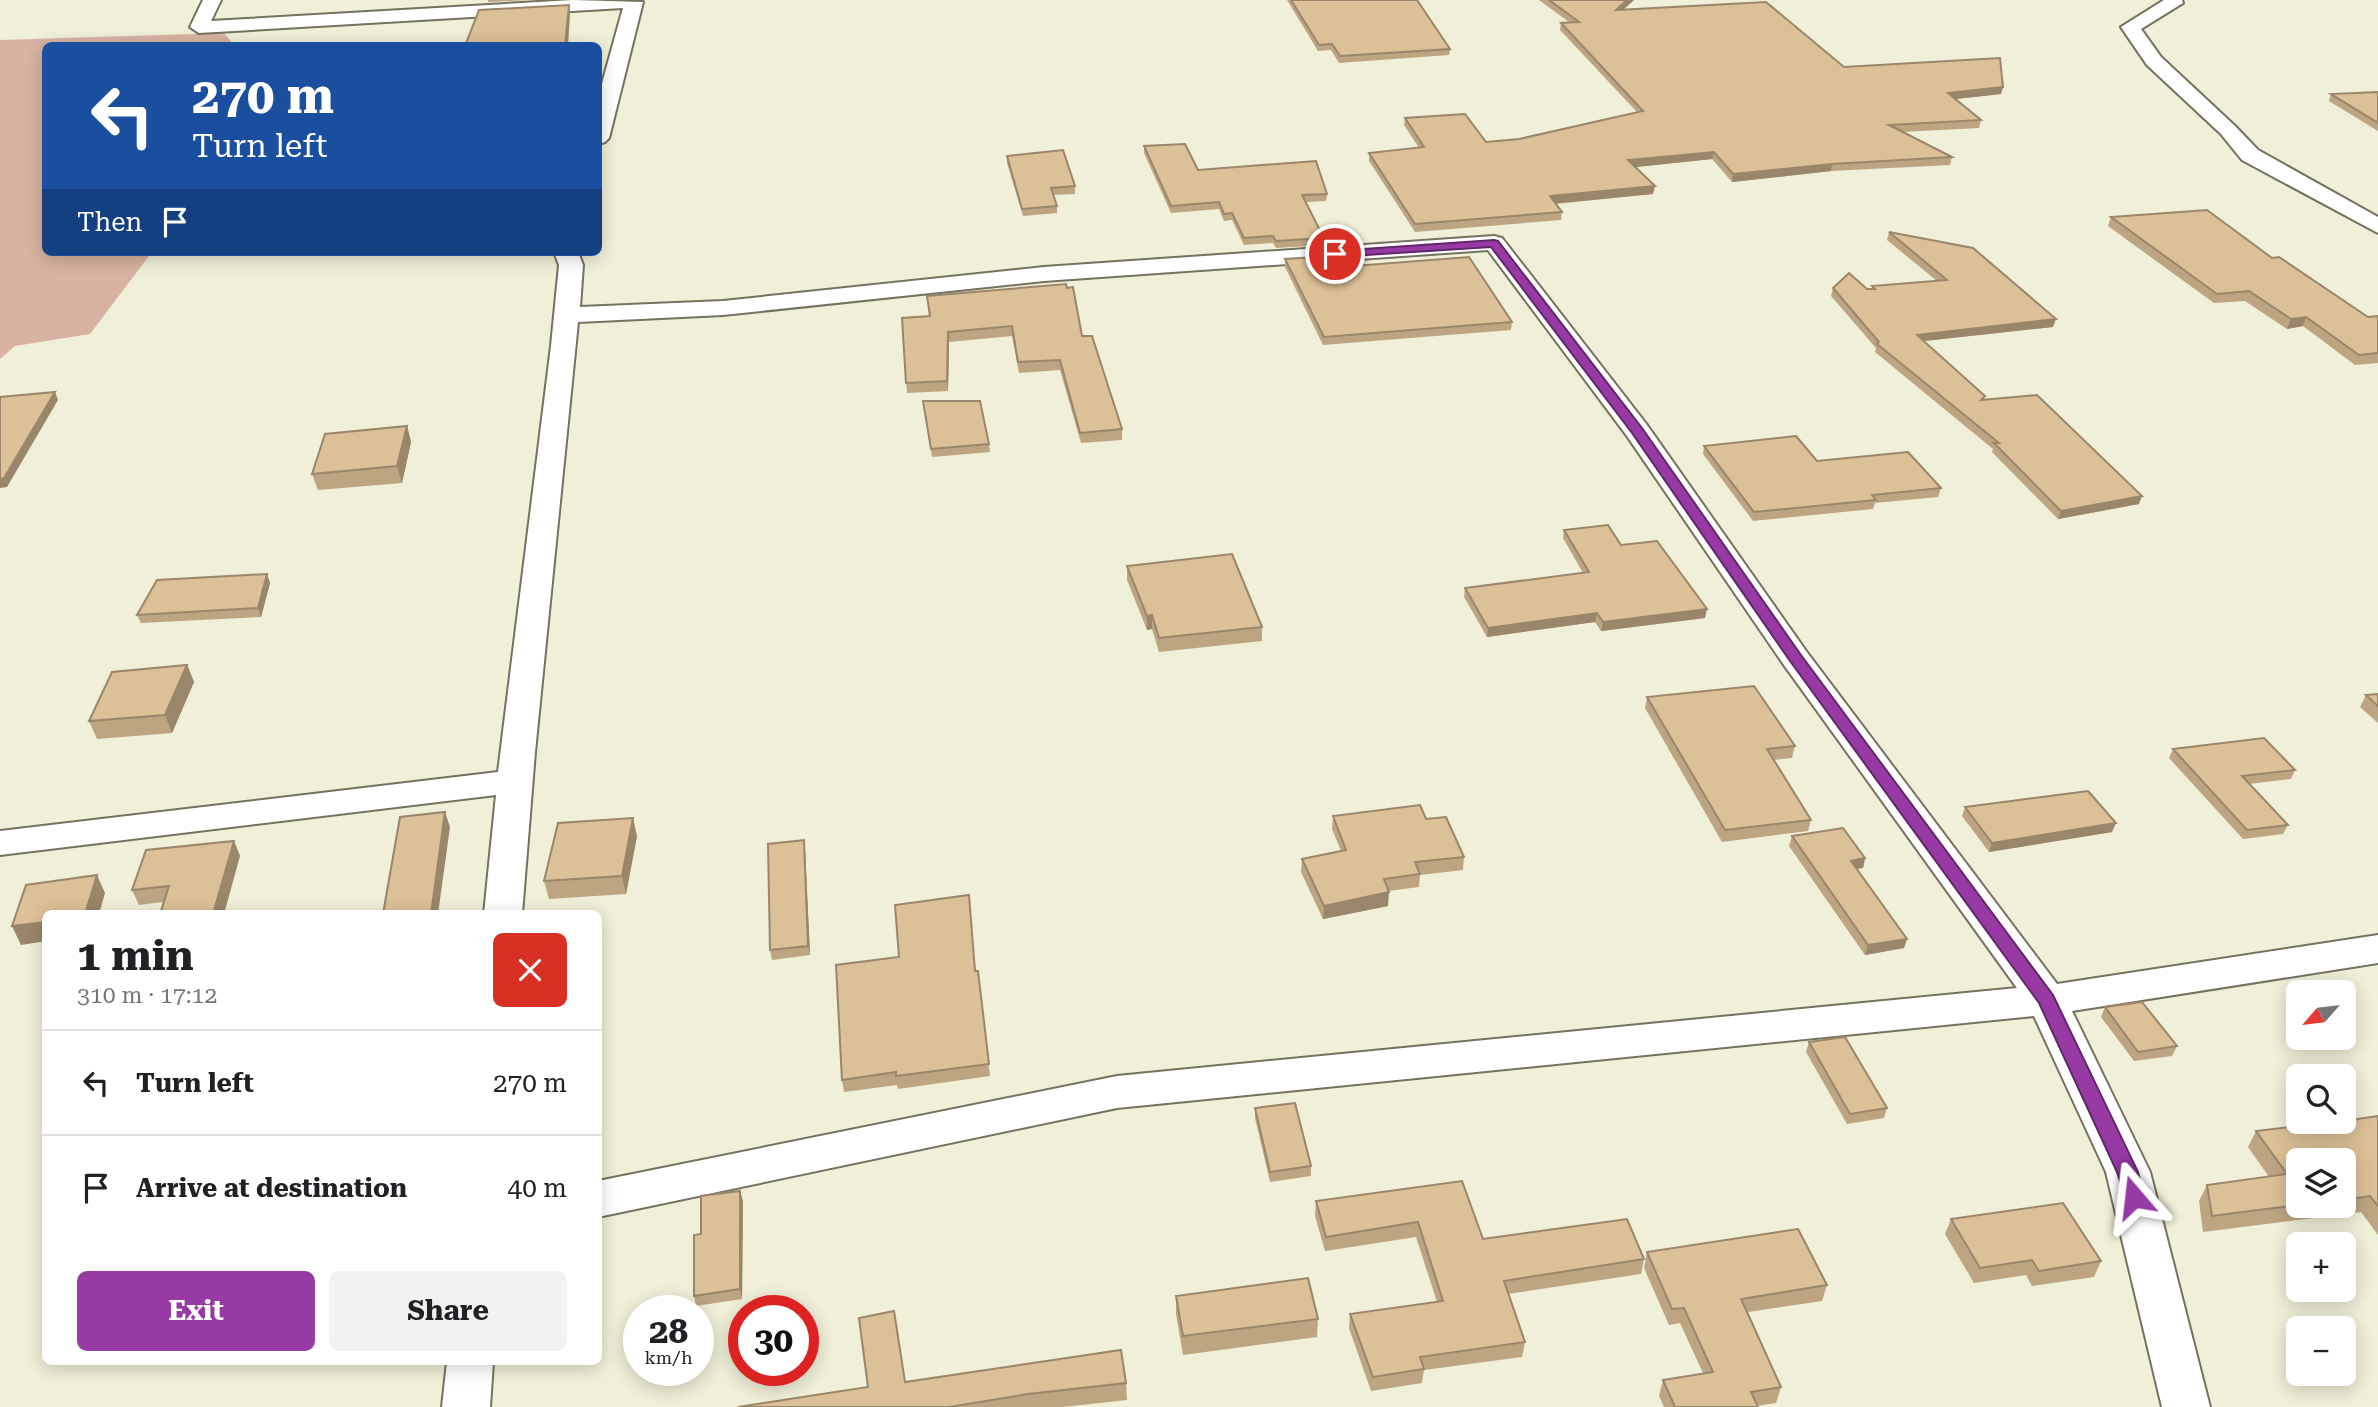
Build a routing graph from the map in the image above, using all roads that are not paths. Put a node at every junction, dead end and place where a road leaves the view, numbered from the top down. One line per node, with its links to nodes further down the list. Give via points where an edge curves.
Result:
1 (212, 0): 3 (street, via 199,27 634,2)
2 (2174, 0): 4 (street, via 2130,27 2154,61 2250,155)
3 (602, 123)
4 (2378, 226)
5 (568, 256): 6 (street, via 571,265)
6 (567, 315): 7 (street); 11 (street, via 723,308 1044,274 1494,243 1637,431 1795,658)
7 (512, 782): 8 (street); 9 (street)
8 (0, 843)
9 (503, 910)
10 (2378, 949): 11 (street)
11 (2047, 1000): 12 (street, via 1117,1092); 15 (street, via 2128,1172)
12 (602, 1198)
13 (470, 1365): 14 (street)
14 (466, 1407)
15 (2186, 1407)

